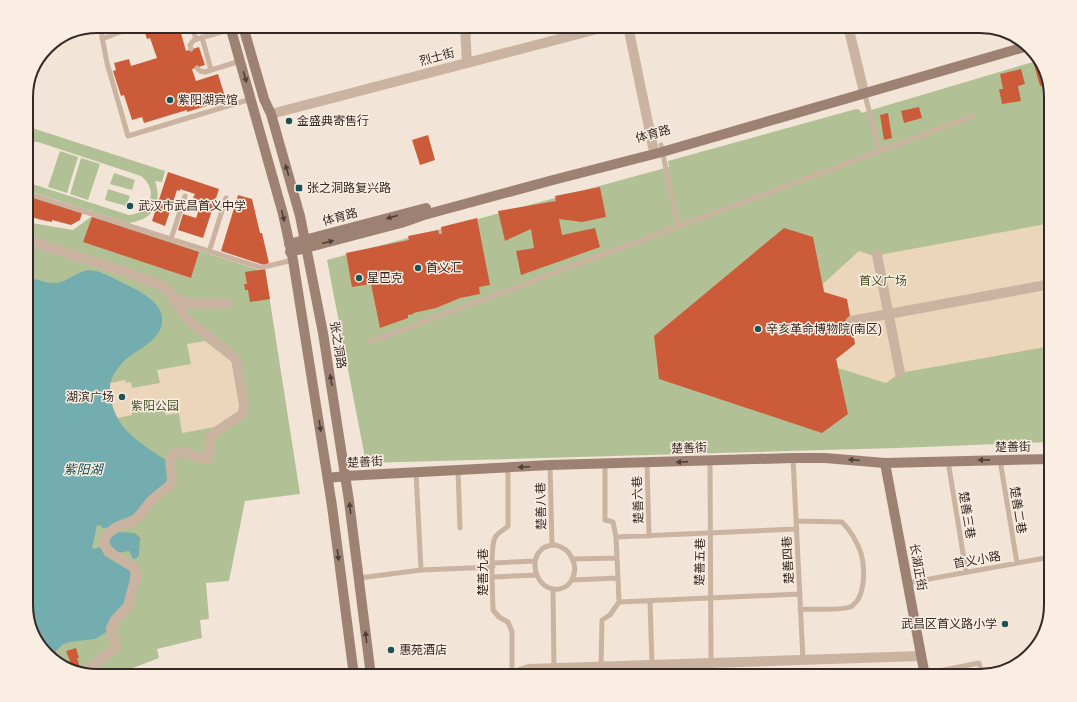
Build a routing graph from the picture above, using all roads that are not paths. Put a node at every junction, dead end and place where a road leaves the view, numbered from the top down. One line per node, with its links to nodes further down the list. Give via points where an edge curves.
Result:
1 (101, 33): 12 (lane)
2 (118, 33): 12 (lane)
3 (196, 33): 11 (lane)
4 (213, 33): 11 (lane)
5 (232, 33): 16 (street)
6 (245, 33): 22 (street, 张之洞路, via 264,99)
7 (465, 33): 17 (street)
8 (582, 33): 17 (street, 烈士街)
9 (630, 33): 24 (street)
10 (850, 33): 20 (street)
11 (199, 38): 15 (lane, via 192,42); 19 (lane)
12 (102, 39): 21 (lane, via 128,136)
13 (1015, 43): 20 (street, 体育路)
14 (1021, 48): 20 (street)
15 (191, 49)
16 (240, 62): 19 (lane); 21 (street, one-way to 21)
17 (467, 63): 22 (street, 烈士街)
18 (197, 68): 19 (lane, via 202,72)
19 (211, 70)
20 (864, 91): 24 (street, 体育路); 25 (lane)
21 (251, 100): 34 (street, one-way to 34)
22 (271, 114): 32 (street, 张之洞路, one-way to 22)
23 (973, 116): 25 (lane)
24 (659, 148): 29 (lane); 32 (street, 体育路, via 401,223)
25 (880, 151): 29 (lane)
26 (33, 195): 30 (lane)
27 (184, 196): 30 (lane)
28 (226, 198): 33 (lane)
29 (678, 227): 41 (lane)
30 (171, 239): 33 (lane)
31 (33, 242): 37 (street, via 155,282 166,288)
32 (306, 244): 34 (street, 体育路); 55 (street, 张之洞路, one-way to 32)
33 (209, 252): 34 (lane, via 261,267)
34 (291, 252): 56 (street, one-way to 56)
35 (877, 255): 39 (street)
36 (1044, 285): 39 (street)
37 (174, 298): 38 (street, via 190,303); 89 (street, via 186,318 236,359 244,412 212,434 208,459 180,452 174,455 171,461 171,485 152,500 134,520 117,527 106,536 106,549 134,567 136,576 128,606 111,628 116,648)
38 (228, 304)
39 (888, 314): 40 (street); 42 (street)
40 (851, 321)
41 (367, 344)
42 (900, 373)
43 (793, 458): 46 (street, 楚善街); 49 (street, 楚善街, one-way to 43); 57 (lane, 楚善四巷)
44 (1044, 459): 45 (street, 楚善街)
45 (1000, 460): 47 (street, 楚善街, one-way to 47); 68 (lane, 楚善二巷)
46 (710, 461): 48 (street, 楚善街, one-way to 48); 60 (lane, 楚善五巷)
47 (948, 461): 49 (street, 楚善街); 71 (lane, 楚善三巷)
48 (646, 463): 50 (street, 楚善街); 61 (lane, 楚善六巷)
49 (886, 463): 77 (street, 长湖正街)
50 (605, 464): 51 (street, 楚善街); 62 (lane, via 605,520 612,522)
51 (550, 465): 52 (street, 楚善街, one-way to 52); 63 (lane, 楚善八巷)
52 (508, 468): 53 (street, 楚善街); 69 (lane, 楚善九巷, via 508,526 493,542)
53 (458, 470): 54 (street, 楚善街); 58 (lane)
54 (416, 472): 55 (street, 楚善街); 70 (lane)
55 (345, 476): 56 (street, 楚善街); 74 (street, 张之洞路, one-way to 55)
56 (328, 478): 91 (street, one-way to 91)
57 (796, 521): 59 (lane, 楚善四巷); 83 (lane, via 842,522 861,553 864,575 861,595 853,606 846,609)
58 (460, 528)
59 (797, 529): 60 (lane); 79 (lane, 楚善四巷)
60 (711, 533): 61 (lane); 80 (lane, 楚善五巷)
61 (649, 536): 62 (lane)
62 (616, 537): 64 (lane)
63 (552, 545): 66 (lane, via 565,549); 67 (lane, via 545,547)
64 (617, 558): 66 (lane); 75 (lane)
65 (1044, 558): 68 (lane, 首义小路)
66 (573, 559): 76 (lane, via 575,569)
67 (535, 561): 69 (lane); 72 (lane)
68 (1017, 563): 71 (lane, 首义小路)
69 (493, 565): 70 (lane); 73 (lane, 楚善九巷)
70 (421, 570): 74 (lane)
71 (966, 572): 77 (lane, 首义小路)
72 (537, 575): 73 (lane); 78 (lane, via 542,583)
73 (493, 577): 93 (lane, 楚善九巷, via 493,610 508,622 512,632)
74 (359, 578): 92 (street, 张之洞路, one-way to 74)
75 (618, 578): 76 (lane); 82 (lane)
76 (572, 580): 78 (lane, via 565,587)
77 (907, 583): 84 (street, 长湖正街)
78 (553, 589): 90 (lane)
79 (800, 594): 80 (lane); 83 (lane, 楚善四巷)
80 (710, 598): 81 (lane); 86 (lane, 楚善五巷)
81 (650, 601): 82 (lane); 87 (lane)
82 (619, 602): 88 (lane, via 610,615 602,620)
83 (800, 609): 85 (lane, 楚善四巷)
84 (921, 656): 85 (street); 95 (street, 长湖正街)
85 (803, 660): 86 (street)
86 (711, 663): 87 (street)
87 (652, 665): 88 (street)
88 (601, 666): 90 (street)
89 (89, 668)
90 (554, 668): 94 (street)
91 (353, 669)
92 (370, 669)
93 (509, 669)
94 (529, 669)
95 (923, 669)
96 (952, 669): 97 (lane, via 979,663)
97 (980, 669)

